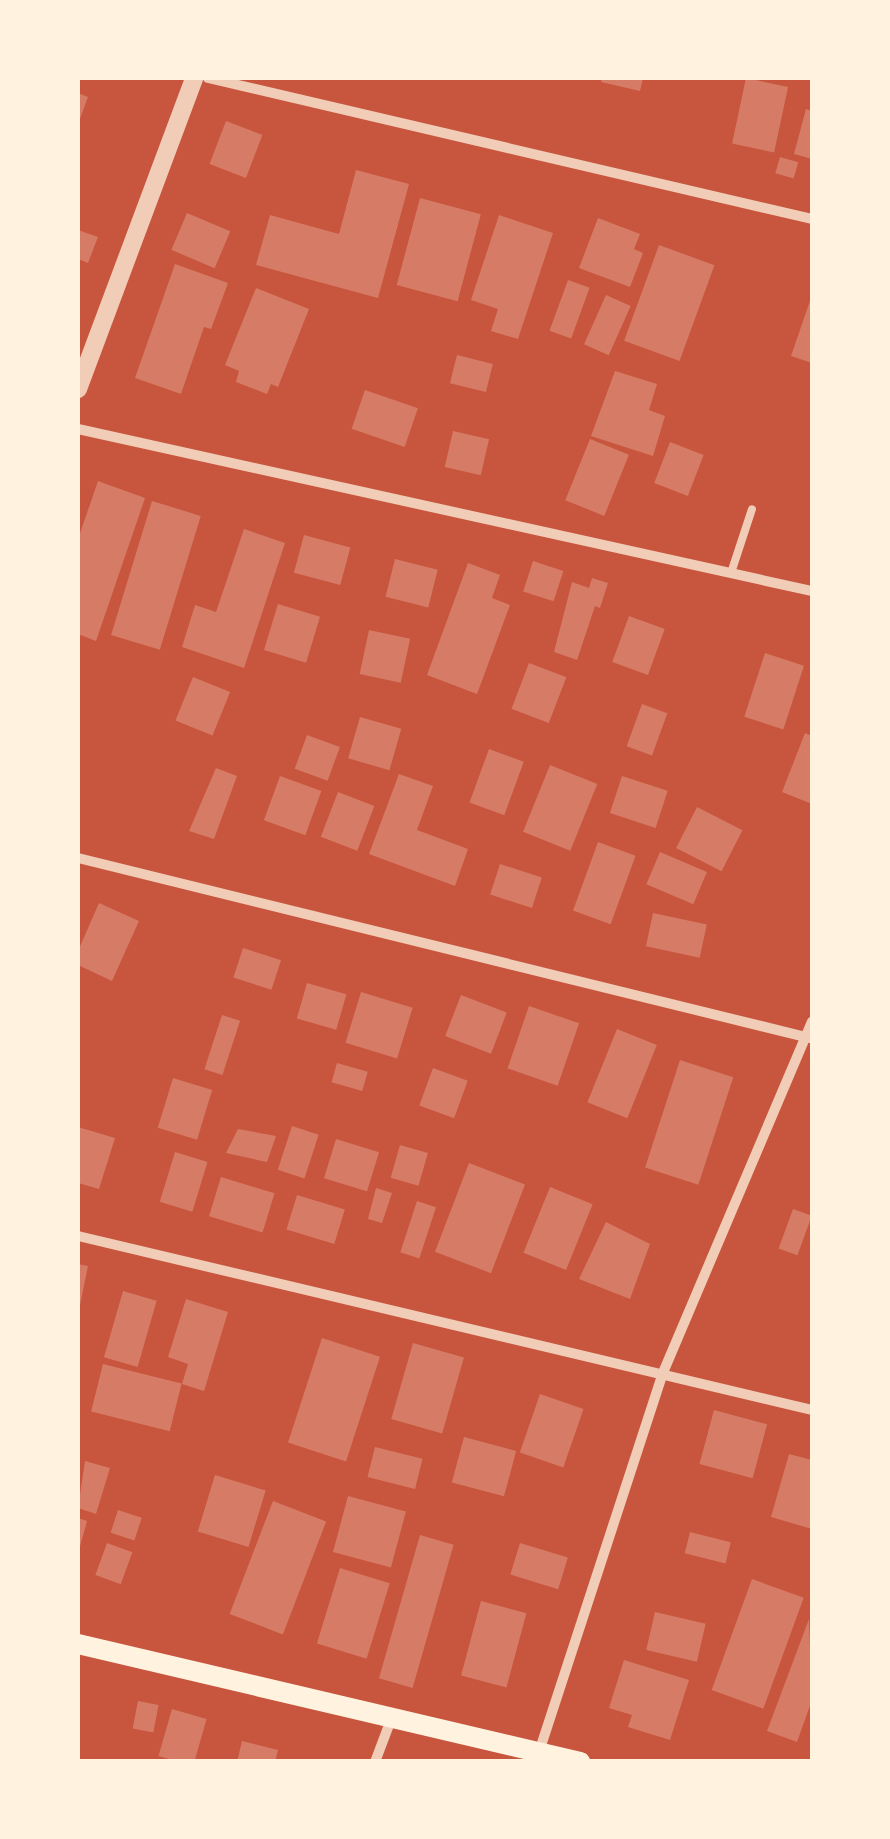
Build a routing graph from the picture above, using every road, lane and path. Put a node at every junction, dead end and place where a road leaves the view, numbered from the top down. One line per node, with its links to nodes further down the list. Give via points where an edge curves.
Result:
1 (194, 78): 4 (street)
2 (208, 78): 3 (street)
3 (812, 218)
4 (78, 389)
5 (78, 428): 7 (street)
6 (752, 508): 7 (lane)
7 (731, 573): 8 (street)
8 (812, 591)
9 (78, 858): 11 (street)
10 (812, 1021): 11 (street)
11 (809, 1038): 13 (street)
12 (78, 1236): 13 (street)
13 (662, 1375): 14 (street); 17 (street)
14 (812, 1410)
15 (78, 1644): 16 (main road)
16 (392, 1716): 17 (main road); 18 (street)
17 (539, 1752): 19 (main road)
18 (376, 1762)
19 (580, 1762)

